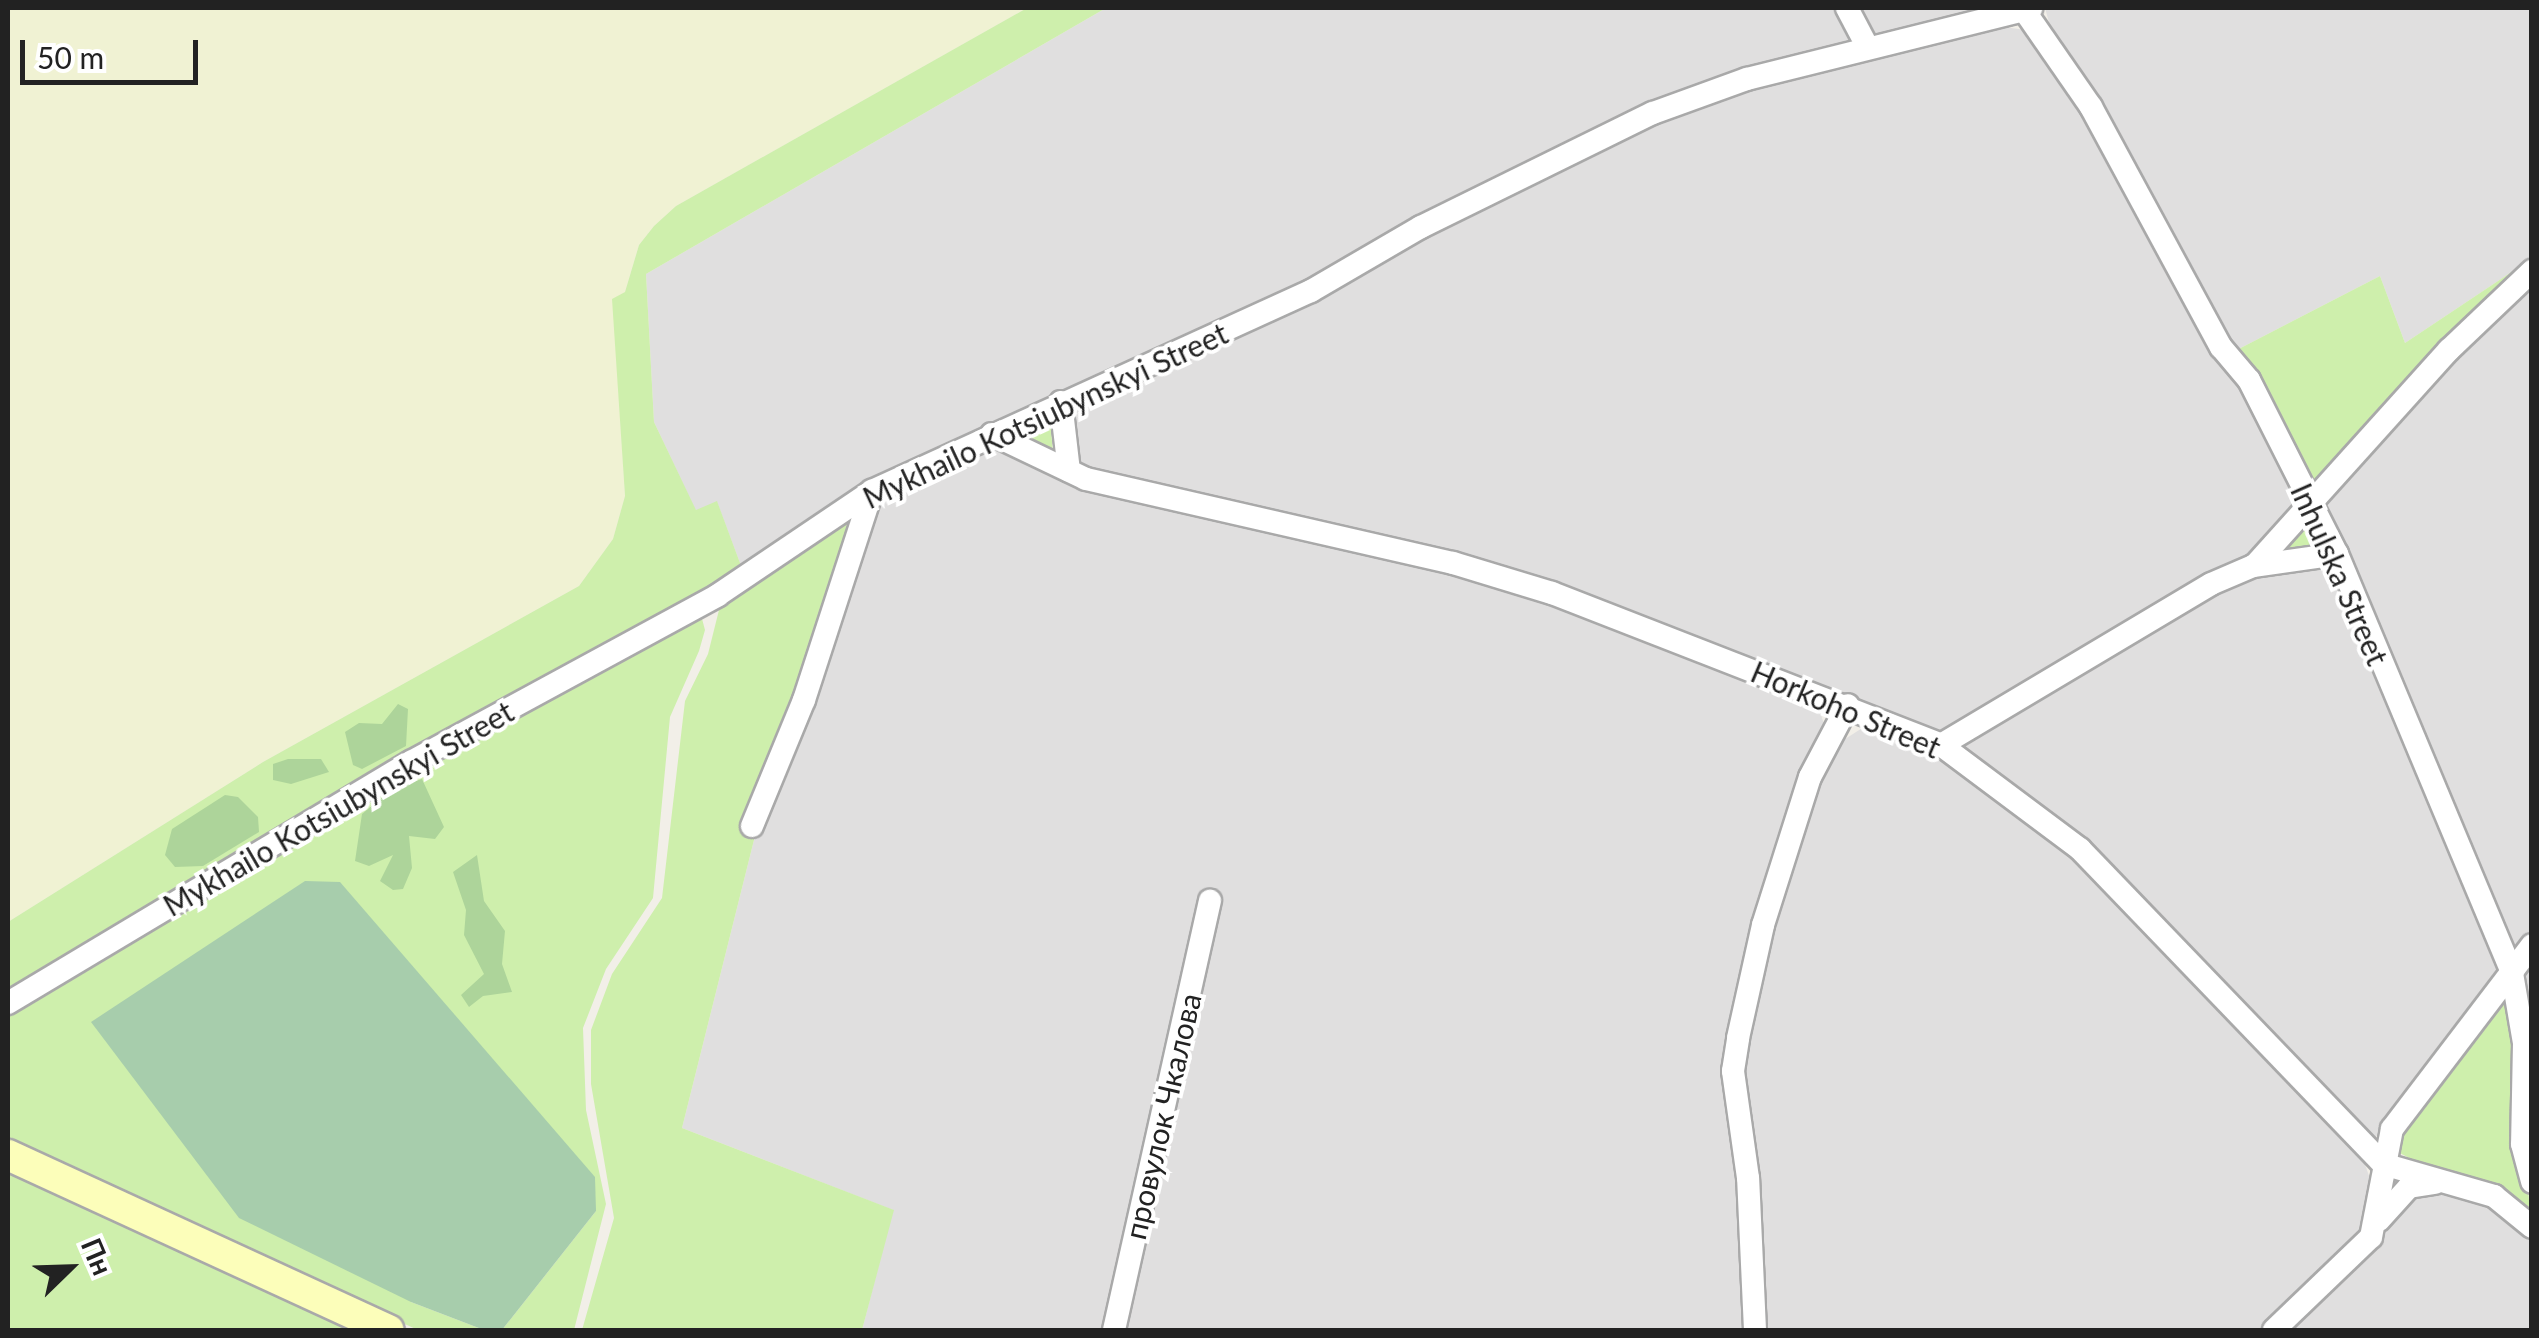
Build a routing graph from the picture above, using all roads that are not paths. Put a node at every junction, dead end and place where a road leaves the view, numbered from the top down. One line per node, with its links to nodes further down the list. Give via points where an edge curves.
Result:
1 (1847, 8): 3 (street)
2 (2028, 10): 3 (street, Mykhailo Kotsiubynskyi Street); 9 (street, Inhulska Street, via 2091,107 2221,347 2249,380)
3 (1867, 46): 5 (street, Mykhailo Kotsiubynskyi Street, via 1653,113 1422,227 1312,291)
4 (2532, 270): 9 (street)
5 (1061, 402): 6 (street, Mykhailo Kotsiubynskyi Street); 7 (street)
6 (992, 434): 7 (street, Horkoho Street); 8 (street, Mykhailo Kotsiubynskyi Street)
7 (1069, 471): 12 (street, Horkoho Street, via 1453,563 1552,593)
8 (872, 491): 14 (street, via 804,700); 18 (street, Mykhailo Kotsiubynskyi Street, via 727,590 412,762)
9 (2308, 500): 10 (street, Inhulska Street); 11 (street, via 2295,526)
10 (2337, 554): 11 (street); 17 (street, Inhulska Street)
11 (2253, 566): 13 (street)
12 (1848, 705): 13 (street, Horkoho Street); 27 (street, via 1810,777 1738,1038 1733,1072 1748,1178)
13 (1941, 745): 20 (street, Horkoho Street, via 2080,849)
14 (752, 826)
15 (1210, 900): 26 (street, провулок Чкалова)
16 (2532, 945): 17 (street)
17 (2512, 973): 20 (street, via 2432,1069 2392,1129); 22 (street, Inhulska Street, via 2524,1043 2522,1144)
18 (8, 1003)
19 (8, 1155): 25 (street)
20 (2383, 1164): 21 (street); 23 (street)
21 (2448, 1182): 23 (street, via 2408,1187); 24 (street, via 2494,1196)
22 (2532, 1182)
23 (2379, 1220): 28 (street, via 2350,1262)
24 (2532, 1227)
25 (389, 1330)
26 (1114, 1330)
27 (1755, 1330)
28 (2274, 1330)

